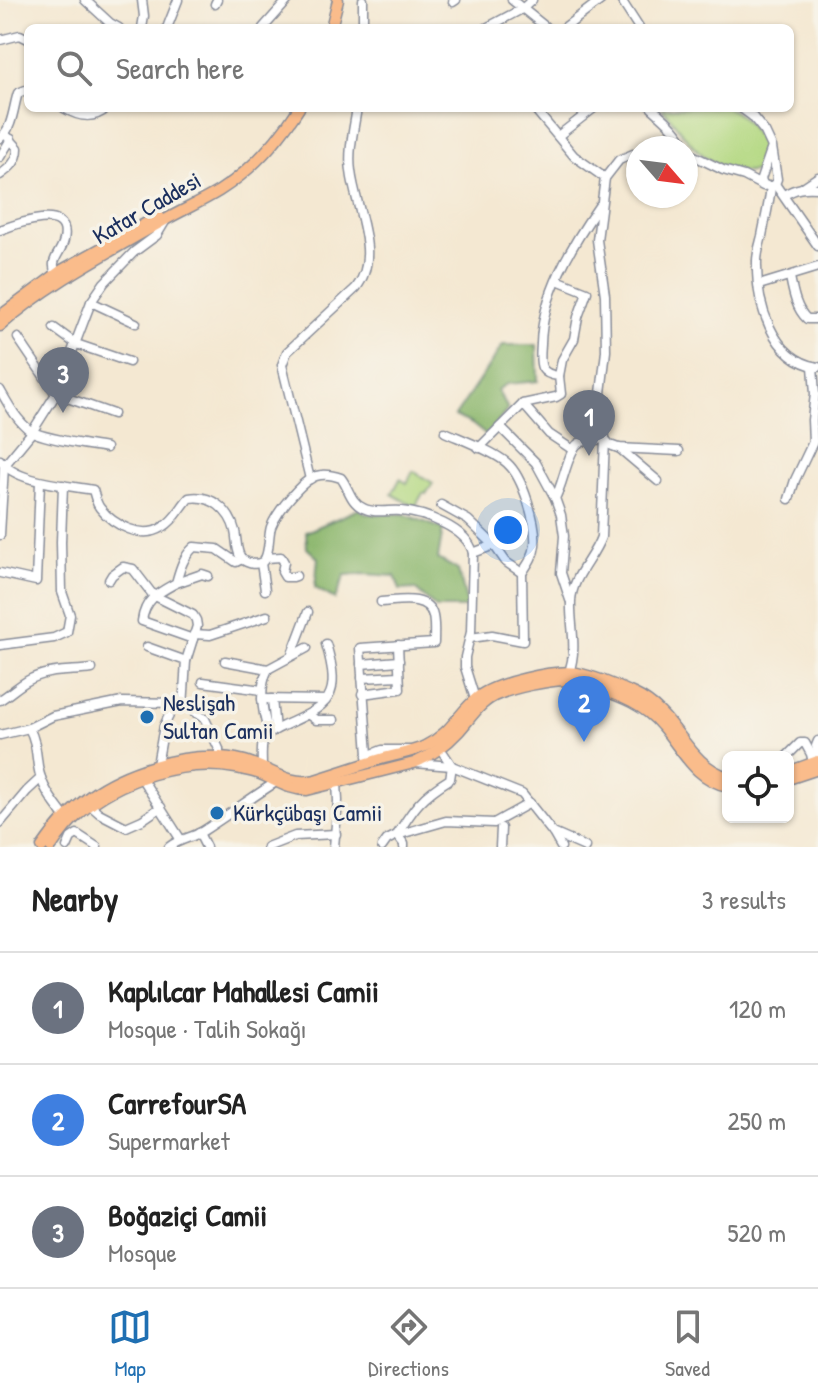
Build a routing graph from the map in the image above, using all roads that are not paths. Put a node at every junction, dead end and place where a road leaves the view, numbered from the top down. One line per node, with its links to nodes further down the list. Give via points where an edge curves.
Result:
1 (85, 0): 13 (street)
2 (142, 0): 14 (street)
3 (178, 0): 15 (street)
4 (288, 0): 16 (street)
5 (332, 0): 17 (main road)
6 (338, 0): 18 (main road)
7 (363, 0): 19 (street)
8 (512, 0): 12 (street)
9 (532, 0): 12 (street)
10 (601, 0): 22 (street)
11 (621, 0): 23 (street)
12 (522, 9): 20 (street); 21 (street)
13 (112, 24)
14 (144, 24)
15 (169, 24)
16 (267, 24)
17 (326, 24)
18 (332, 24)
19 (363, 24)
20 (494, 24)
21 (542, 24)
22 (569, 24)
23 (634, 24)
24 (24, 37): 25 (street)
25 (3, 39)
26 (24, 91): 38 (street, via 18,93)
27 (71, 112): 28 (street, via 91,117)
28 (100, 112)
29 (290, 112): 57 (main road, Katar Caddesi, via 265,144 226,178)
30 (296, 112): 53 (main road, Katar Caddesi, via 248,169)
31 (357, 112): 87 (street, via 350,169 365,229 367,269 356,288 282,361)
32 (537, 112): 36 (street)
33 (589, 112): 36 (street)
34 (657, 112): 37 (street)
35 (746, 112): 39 (street)
36 (558, 136): 47 (street, via 574,156)
37 (680, 136)
38 (5, 140): 40 (street); 44 (street, via 18,148 18,155)
39 (772, 147): 43 (street); 48 (street)
40 (0, 157)
41 (626, 157): 47 (street)
42 (698, 158): 45 (street)
43 (763, 174): 45 (street); 48 (street, via 769,171)
44 (0, 175)
45 (744, 176): 48 (street)
46 (818, 177): 49 (street)
47 (605, 178): 52 (street)
48 (771, 182): 51 (street); 60 (street, via 757,260)
49 (803, 187): 50 (street); 51 (street)
50 (818, 188)
51 (784, 195): 55 (street)
52 (602, 202): 59 (street); 80 (street, via 597,240 605,295)
53 (166, 220): 57 (main road, Katar Caddesi); 61 (street)
54 (0, 230): 57 (street, via 29,220 62,222)
55 (818, 246)
56 (818, 267): 58 (street)
57 (61, 276): 62 (main road, Katar Caddesi); 65 (main road, Katar Caddesi)
58 (790, 277): 60 (street); 63 (street, via 803,316)
59 (557, 280): 71 (street, via 541,326 540,362 543,372); 71 (street, via 587,292)
60 (759, 285): 70 (street, via 764,317 780,344)
61 (91, 302): 64 (street); 68 (street)
62 (0, 316)
63 (818, 319)
64 (136, 323)
65 (0, 326)
66 (54, 328): 68 (street)
67 (18, 338): 73 (street)
68 (76, 344): 69 (street); 73 (street)
69 (129, 362)
70 (816, 367): 79 (street)
71 (559, 376): 74 (street, via 560,396)
72 (0, 390): 77 (street)
73 (56, 394): 75 (street); 77 (street)
74 (523, 404): 76 (street); 84 (street, via 549,434)
75 (113, 414)
76 (500, 427): 82 (street); 91 (street, via 536,463)
77 (32, 432): 81 (street); 86 (street)
78 (445, 432): 82 (street)
79 (815, 432): 92 (street)
80 (605, 439): 83 (street); 84 (street, via 579,443); 108 (street, via 601,537)
81 (106, 448)
82 (479, 448): 101 (street, via 507,463 524,491 536,541)
83 (618, 448): 85 (street); 88 (street)
84 (573, 450): 91 (street)
85 (679, 451)
86 (2, 463): 89 (street); 93 (street)
87 (310, 479): 97 (street, via 338,477 366,510 402,511 456,529); 99 (street, via 279,511)
88 (658, 481)
89 (40, 482): 90 (street); 100 (street, via 36,581)
90 (63, 485): 98 (street, via 93,490 106,514 144,533 167,525 189,498 214,502 232,521); 115 (street, via 67,632)
91 (555, 498): 108 (street, via 564,536 561,573)
92 (789, 499)
93 (1, 501): 95 (street)
94 (441, 505): 96 (street, via 468,520)
95 (0, 535)
96 (494, 545): 97 (street); 101 (street)
97 (473, 553): 113 (street)
98 (242, 559): 99 (street, via 252,564); 105 (street, via 236,562 217,549 194,547)
99 (264, 560): 103 (street, via 281,557 285,577); 106 (street)
100 (0, 573)
101 (522, 573): 113 (street, via 523,641 492,635)
102 (208, 576): 105 (street)
103 (296, 576)
104 (109, 580): 107 (street, via 123,567 133,569)
105 (176, 583): 107 (street)
106 (265, 590)
107 (153, 595): 112 (street, via 193,615); 112 (street, via 142,621)
108 (571, 601): 127 (street, via 574,649)
109 (381, 602): 116 (street, via 418,600 433,614 434,643)
110 (308, 612): 119 (street)
111 (267, 616): 112 (street)
112 (194, 636): 120 (street)
113 (470, 638): 135 (street, via 465,667)
114 (326, 644): 134 (street, via 333,689)
115 (0, 645)
116 (398, 645): 122 (street); 123 (street, via 360,648)
117 (147, 647): 120 (street)
118 (307, 648): 119 (street)
119 (291, 655): 125 (street)
120 (186, 661): 136 (street)
121 (225, 661): 125 (street)
122 (399, 661): 123 (street); 126 (street)
123 (361, 664): 128 (street)
124 (92, 669): 133 (street, via 29,679)
125 (268, 669): 131 (street)
126 (399, 676): 128 (street); 130 (street, via 400,689)
127 (568, 676): 135 (main road, via 556,673 502,684); 155 (main road, via 577,673 602,681 650,703 700,762); 161 (main road, via 641,707 699,772)
128 (362, 678): 130 (street)
129 (203, 682): 131 (street)
130 (362, 694): 150 (street)
131 (262, 695): 132 (street); 140 (street, via 263,716)
132 (272, 699): 134 (street); 140 (street)
133 (0, 700)
134 (327, 700): 137 (street)
135 (478, 702): 143 (main road); 144 (main road)
136 (179, 705): 139 (street, via 122,702 53,716); 147 (street, via 205,719); 152 (street, via 164,726)
137 (309, 715): 138 (street); 140 (street)
138 (334, 720)
139 (29, 728): 141 (street); 157 (street)
140 (272, 732): 153 (street, via 264,741)
141 (0, 735)
142 (818, 741): 148 (street)
143 (423, 747): 144 (main road); 145 (main road)
144 (440, 748): 149 (main road); 151 (street)
145 (411, 750): 149 (main road); 150 (main road)
146 (792, 751): 148 (street, via 805,743)
147 (219, 761): 152 (main road); 153 (main road)
148 (817, 762): 154 (main road); 156 (main road)
149 (414, 763): 150 (main road); 151 (street)
150 (368, 764): 153 (main road, via 302,782); 160 (main road)
151 (452, 766): 162 (street, via 522,794); 172 (street, via 450,779 415,806)
152 (158, 769): 158 (main road); 165 (main road, via 109,784)
153 (260, 770): 159 (main road)
154 (794, 770)
155 (722, 775)
156 (794, 775)
157 (41, 778): 165 (street); 166 (street)
158 (142, 779): 163 (main road); 164 (street)
159 (276, 782): 160 (main road, via 299,790); 169 (street)
160 (337, 782): 171 (street)
161 (722, 784)
162 (530, 803): 170 (street); 172 (street, via 494,823 446,821)
163 (90, 805): 164 (street, via 126,827); 168 (main road)
164 (161, 807): 173 (street)
165 (65, 817): 168 (main road)
166 (0, 823)
167 (501, 828): 185 (street)
168 (56, 833): 174 (main road); 175 (main road); 176 (main road)
169 (199, 833): 173 (street); 180 (street)
170 (553, 833): 186 (street); 187 (street)
171 (336, 834): 181 (street, via 295,836); 182 (street)
172 (397, 835): 183 (street); 184 (street)
173 (181, 840): 179 (street)
174 (34, 847)
175 (42, 847)
176 (53, 847)
177 (67, 847): 178 (street, via 77,834)
178 (97, 847)
179 (169, 847)
180 (206, 847)
181 (267, 847)
182 (334, 847)
183 (382, 847)
184 (404, 847)
185 (500, 847)
186 (561, 847)
187 (585, 847)

